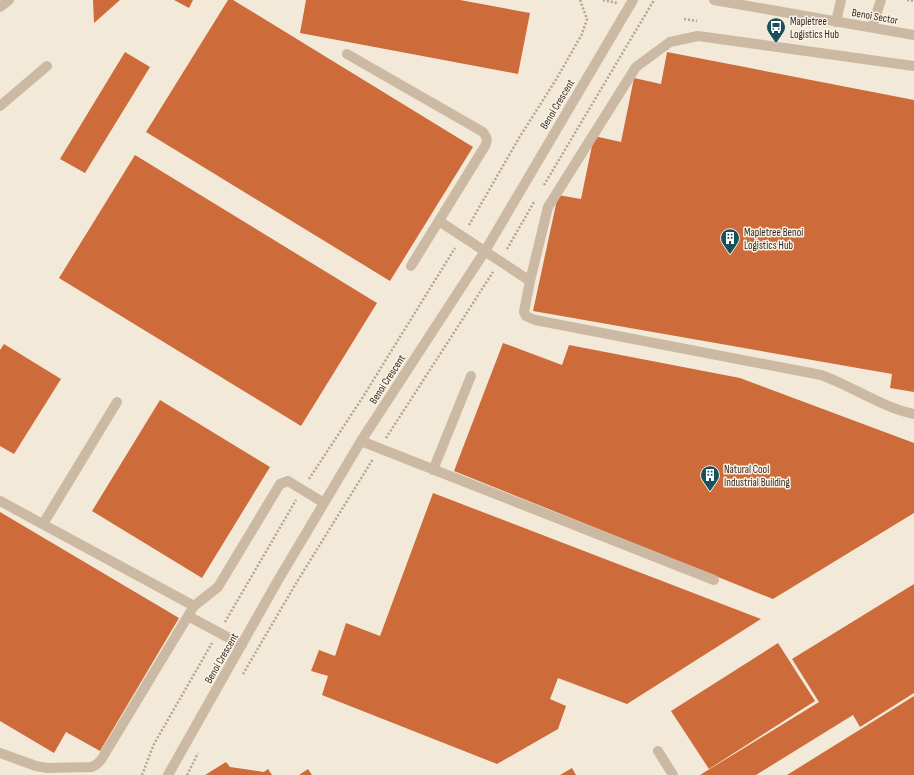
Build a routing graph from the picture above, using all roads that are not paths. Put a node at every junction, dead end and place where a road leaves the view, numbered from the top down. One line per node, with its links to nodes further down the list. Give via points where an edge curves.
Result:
1 (9, 0): 6 (street)
2 (633, 0): 15 (street, Benoi Crescent)
3 (714, 0): 7 (street, Benoi Sector)
4 (841, 0): 7 (street)
5 (881, 0): 8 (street)
6 (0, 7)
7 (836, 22): 8 (street, Benoi Sector)
8 (872, 27): 9 (street, Benoi Sector)
9 (914, 35)
10 (347, 54): 14 (street, via 486,136 485,146)
11 (47, 66): 13 (street)
12 (914, 66): 17 (street, via 698,36 670,42 636,67 548,207)
13 (0, 106)
14 (439, 221): 15 (street); 16 (street)
15 (485, 251): 17 (street); 21 (street, Benoi Crescent)
16 (412, 266)
17 (530, 280): 20 (street, via 524,312 529,319 821,375 899,410)
18 (471, 376): 22 (street)
19 (117, 402): 25 (street)
20 (914, 414)
21 (361, 441): 22 (street); 24 (street, Benoi Crescent)
22 (433, 470): 26 (street)
23 (0, 501): 25 (street)
24 (324, 503): 27 (street, via 288,481 280,484 218,587); 29 (street, Benoi Crescent)
25 (43, 524): 27 (street)
26 (714, 580)
27 (194, 606): 28 (street)
28 (188, 616): 29 (street); 31 (street, via 97,764 92,767 46,768)
29 (242, 645): 32 (street, Benoi Crescent)
30 (658, 751): 33 (street)
31 (0, 753)
32 (168, 775)
33 (673, 775)

